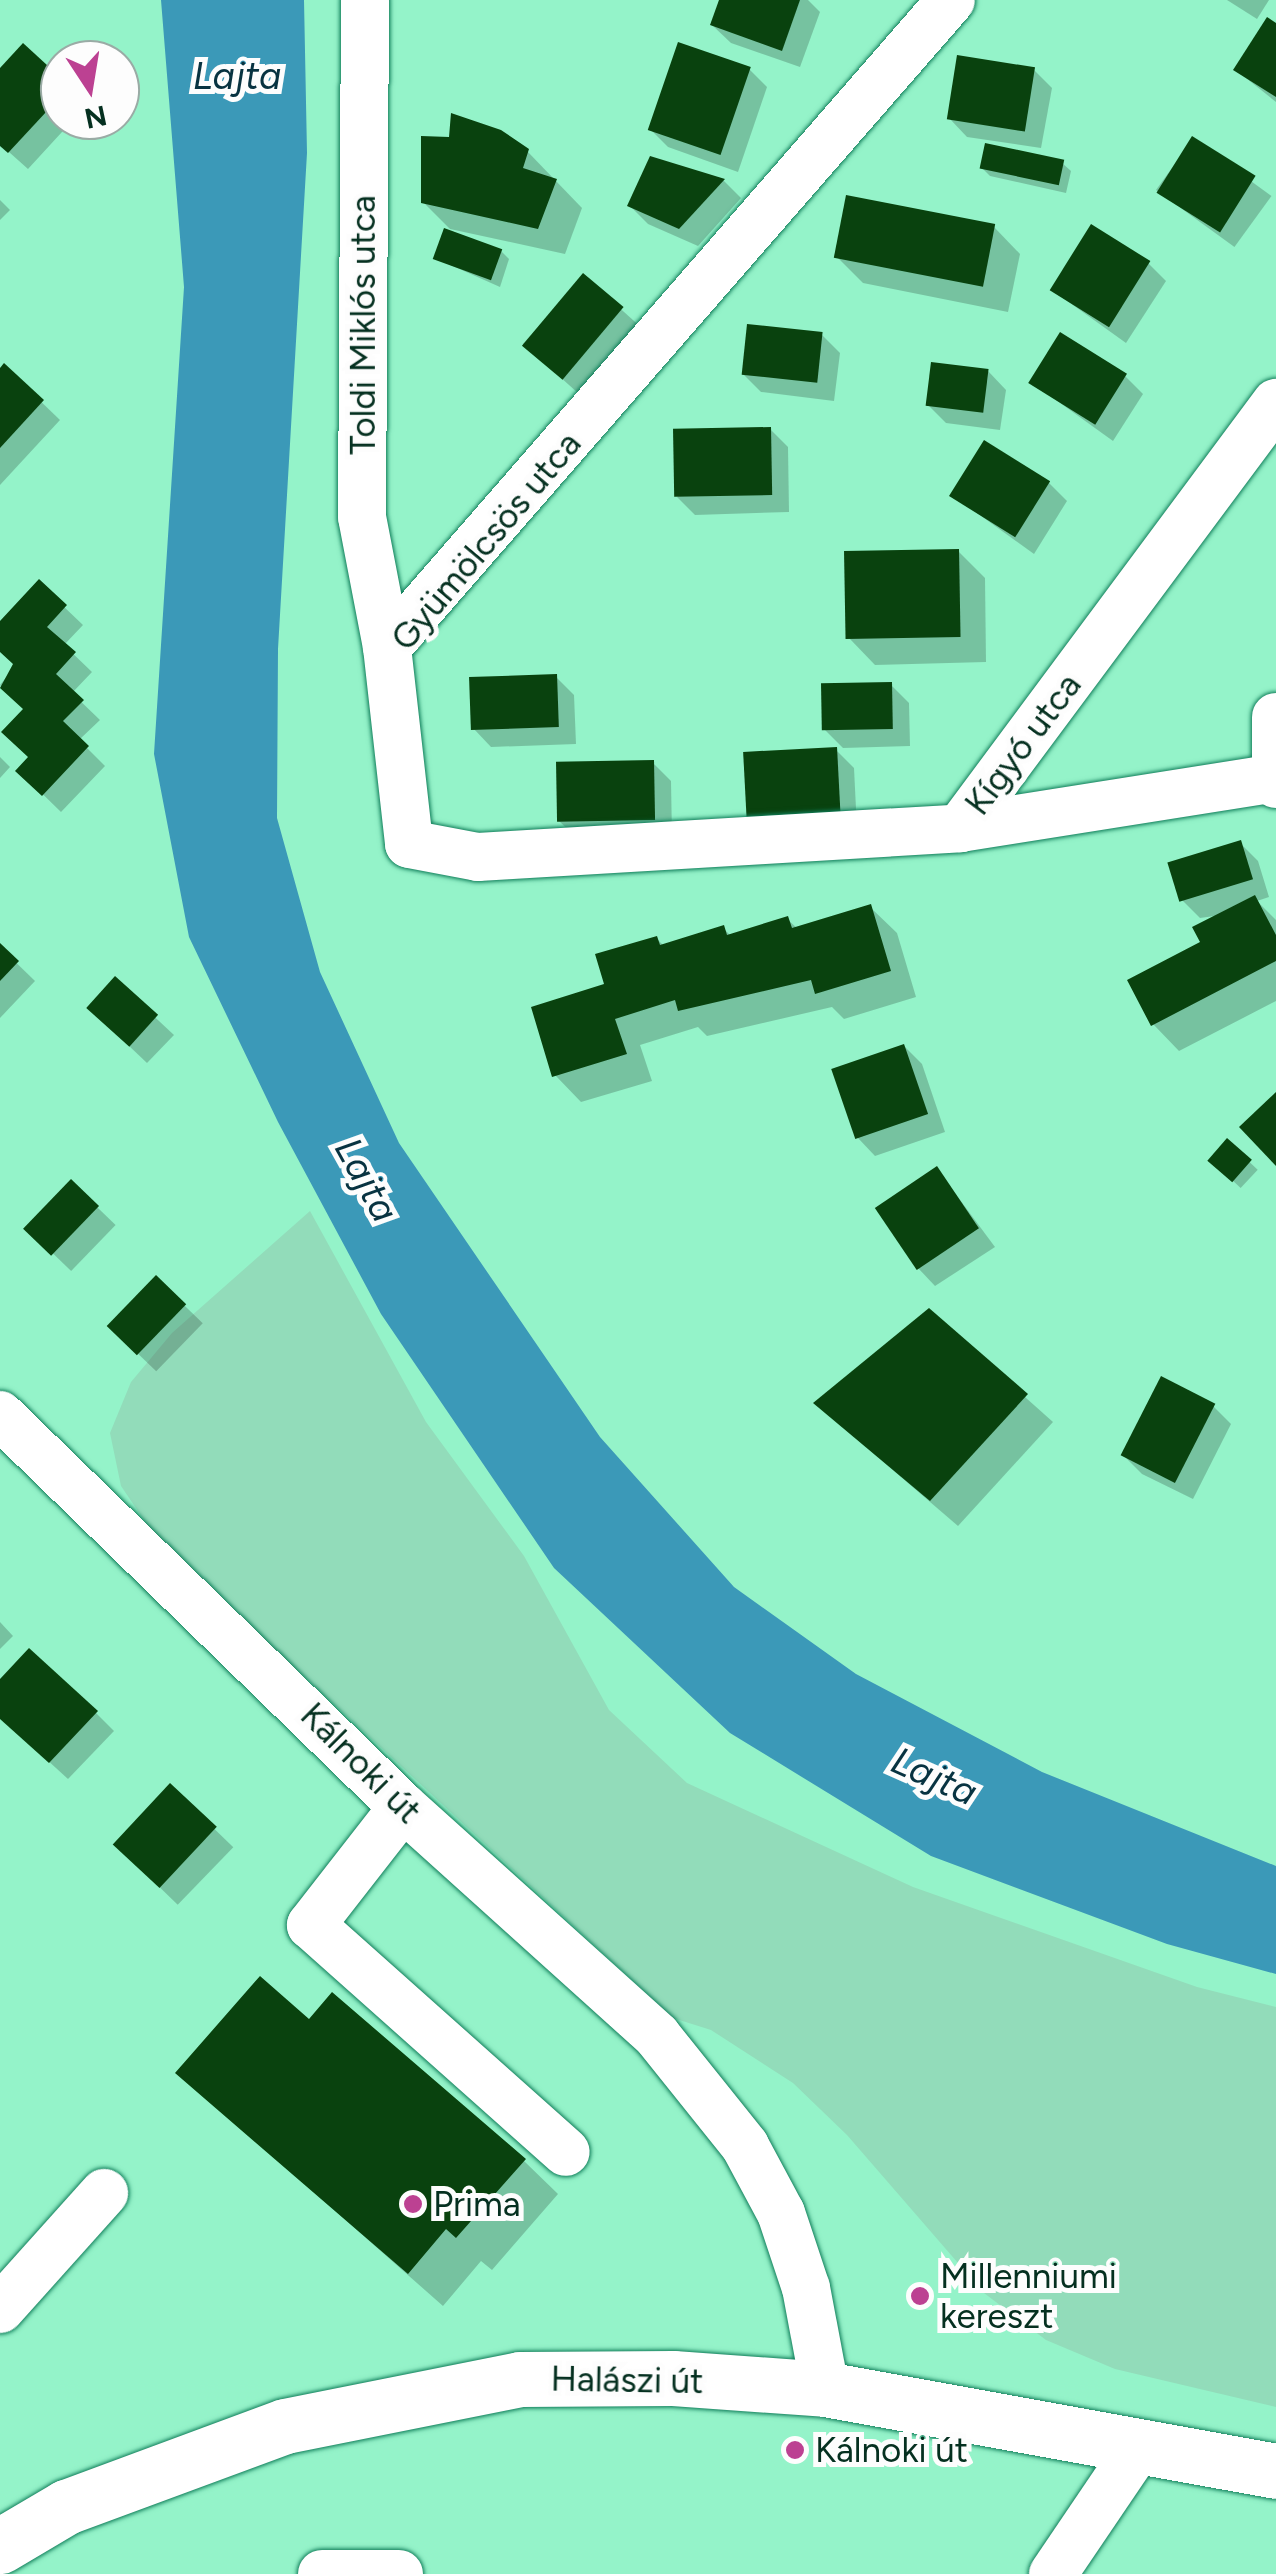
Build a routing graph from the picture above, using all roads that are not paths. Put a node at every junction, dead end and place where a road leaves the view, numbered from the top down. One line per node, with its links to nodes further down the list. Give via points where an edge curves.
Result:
1 (366, 0): 4 (street, Toldi Miklós utca, via 362,516)
2 (951, 0): 4 (street, Gyümölcsös utca)
3 (1276, 403): 7 (street, Kígyó utca)
4 (387, 647): 7 (street, Gyümölcsös utca, via 409,844 478,856)
5 (1276, 717): 6 (street, Kígyó utca)
6 (1276, 780): 7 (street, Kígyó utca)
7 (960, 828)
8 (0, 1415): 9 (street, Kálnoki út)
9 (404, 1807): 10 (street, via 311,1924); 13 (street, Kálnoki út, via 657,2036 744,2146 781,2213)
10 (566, 2152)
11 (104, 2193): 12 (street)
12 (0, 2309)
13 (825, 2389): 14 (main road, Halászi út); 16 (main road, Halászi út, via 673,2378 520,2379 266,2432 66,2507)
14 (1137, 2450): 15 (main road, Halászi út); 19 (street)
15 (1276, 2471)
16 (0, 2546)
17 (322, 2574): 18 (street)
18 (399, 2574)
19 (1053, 2574)

